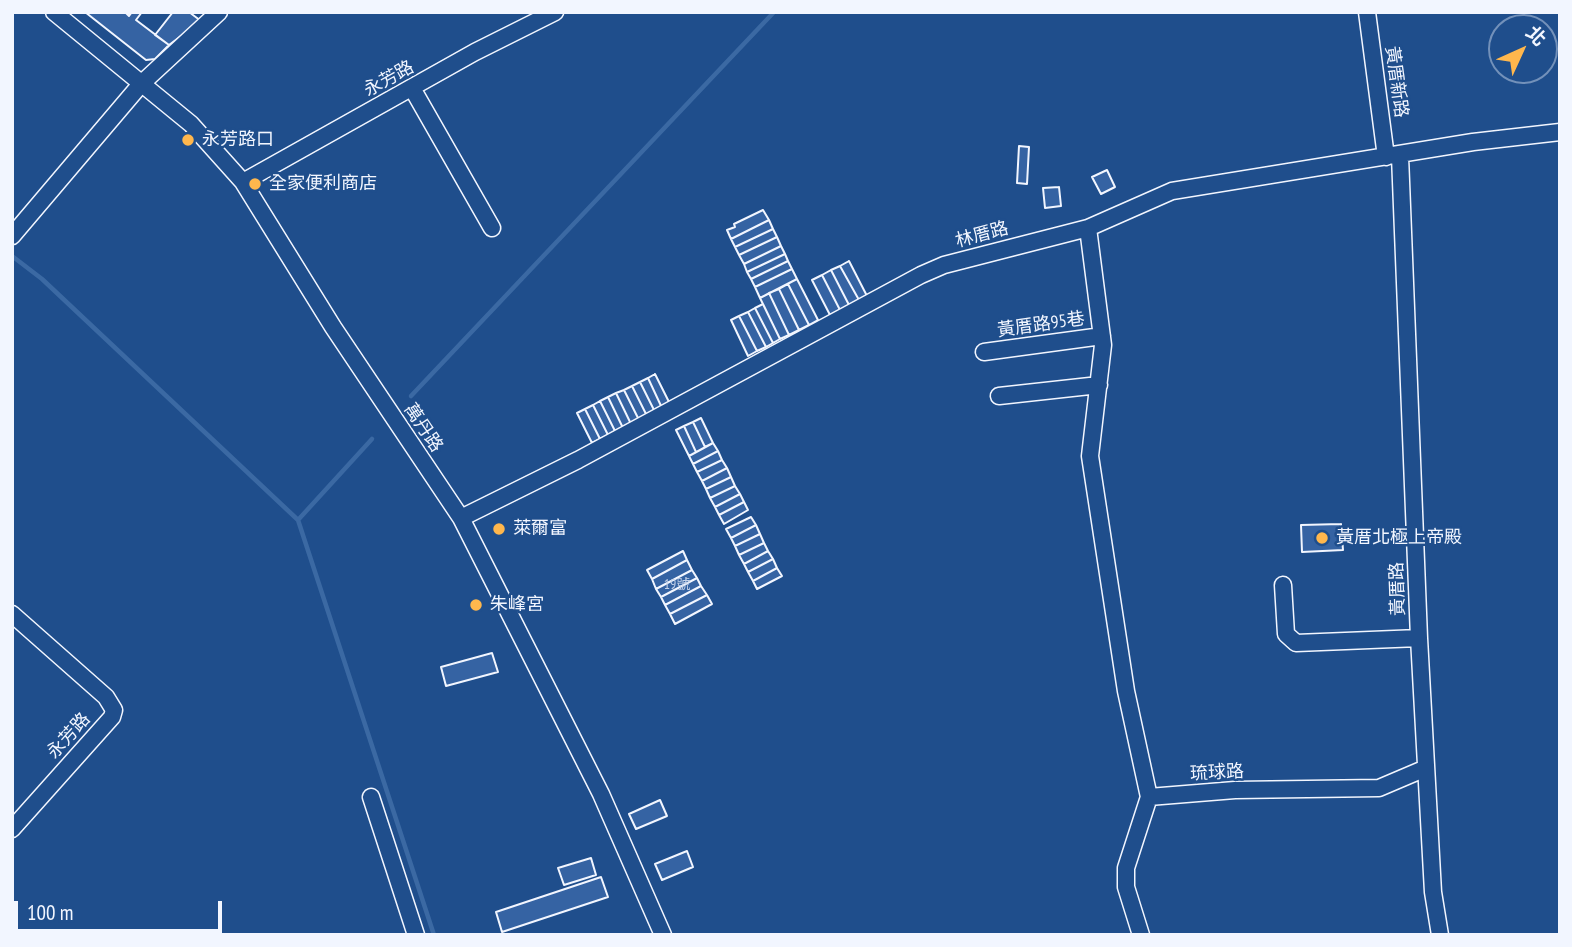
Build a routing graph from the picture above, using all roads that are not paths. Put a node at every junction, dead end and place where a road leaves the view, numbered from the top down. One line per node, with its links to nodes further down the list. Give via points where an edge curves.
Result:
1 (54, 12): 5 (street, 萬丹路)
2 (219, 12): 5 (street)
3 (555, 12): 6 (street, 永芳路)
4 (1367, 12): 8 (street, 黃厝新路)
5 (141, 84): 9 (street, 萬丹路, via 191,124); 12 (street)
6 (412, 88): 9 (street, 永芳路); 10 (street)
7 (1560, 132): 8 (street, 林厝路)
8 (1393, 157): 11 (street, 林厝路, via 1172,191); 20 (street, 黃厝路)
9 (243, 182): 17 (street, 萬丹路)
10 (492, 228)
11 (1088, 228): 13 (street); 17 (street, 林厝路, via 963,259 921,275)
12 (12, 236)
13 (1102, 336): 14 (street, 黃厝路95巷); 15 (street)
14 (984, 352)
15 (1099, 386): 16 (street); 23 (street, via 1090,456 1126,691)
16 (999, 396)
17 (461, 518): 26 (street, 萬丹路, via 601,794)
18 (1283, 585): 20 (street, via 1286,634 1296,643)
19 (12, 614): 24 (street, 永芳路, via 106,697 114,710)
20 (1419, 638): 21 (street, 黃厝路)
21 (1426, 768): 23 (street, 琉球路, via 1379,788 1235,790); 28 (street, 黃厝路)
22 (371, 797): 25 (street)
23 (1149, 797): 27 (street, via 1126,867 1126,887)
24 (12, 829)
25 (416, 935)
26 (663, 935)
27 (1141, 935)
28 (1440, 935)

